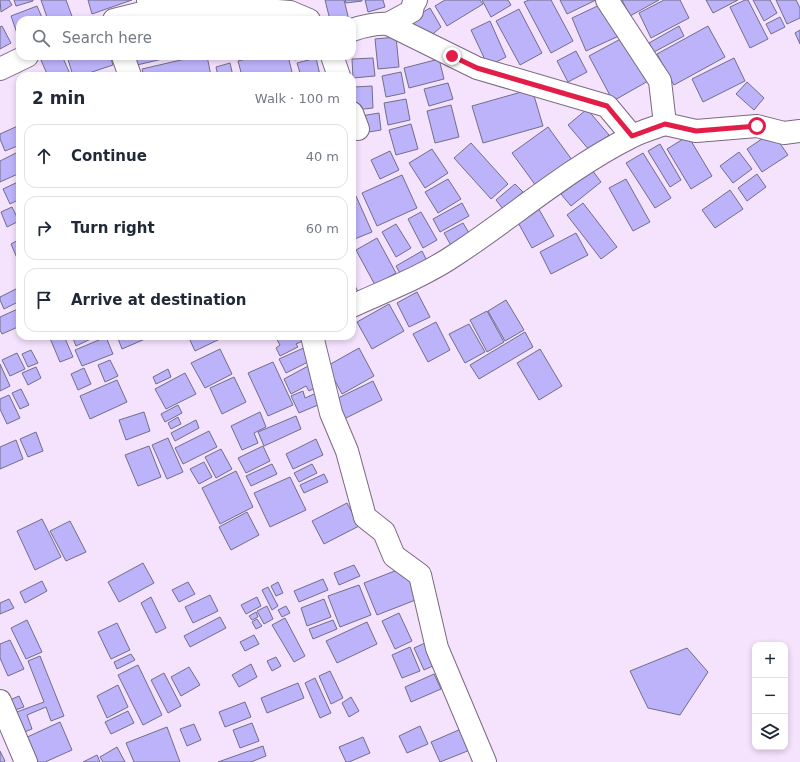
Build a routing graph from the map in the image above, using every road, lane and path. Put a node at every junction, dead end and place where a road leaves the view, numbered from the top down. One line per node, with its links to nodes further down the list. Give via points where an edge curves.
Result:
1 (416, 0): 6 (street, via 412,5 412,11)
2 (607, 0): 14 (street, via 660,81)
3 (149, 5): 4 (street); 5 (street, via 215,6 290,12)
4 (123, 16)
5 (300, 16)
6 (388, 24): 7 (street); 16 (street, via 477,68 607,106)
7 (356, 29)
8 (19, 60): 11 (street)
9 (124, 60): 12 (street)
10 (333, 60): 13 (street)
11 (0, 69)
12 (129, 72)
13 (338, 72)
14 (665, 124): 15 (street, via 696,131 757,126 784,133); 16 (street)
15 (800, 131)
16 (632, 136): 17 (street, via 589,161 455,255 427,272)
17 (356, 304)
18 (313, 340): 21 (street, via 331,413 346,451 365,517 384,532 394,556 420,575 437,648)
19 (0, 701): 20 (street)
20 (26, 762)
21 (485, 762)

